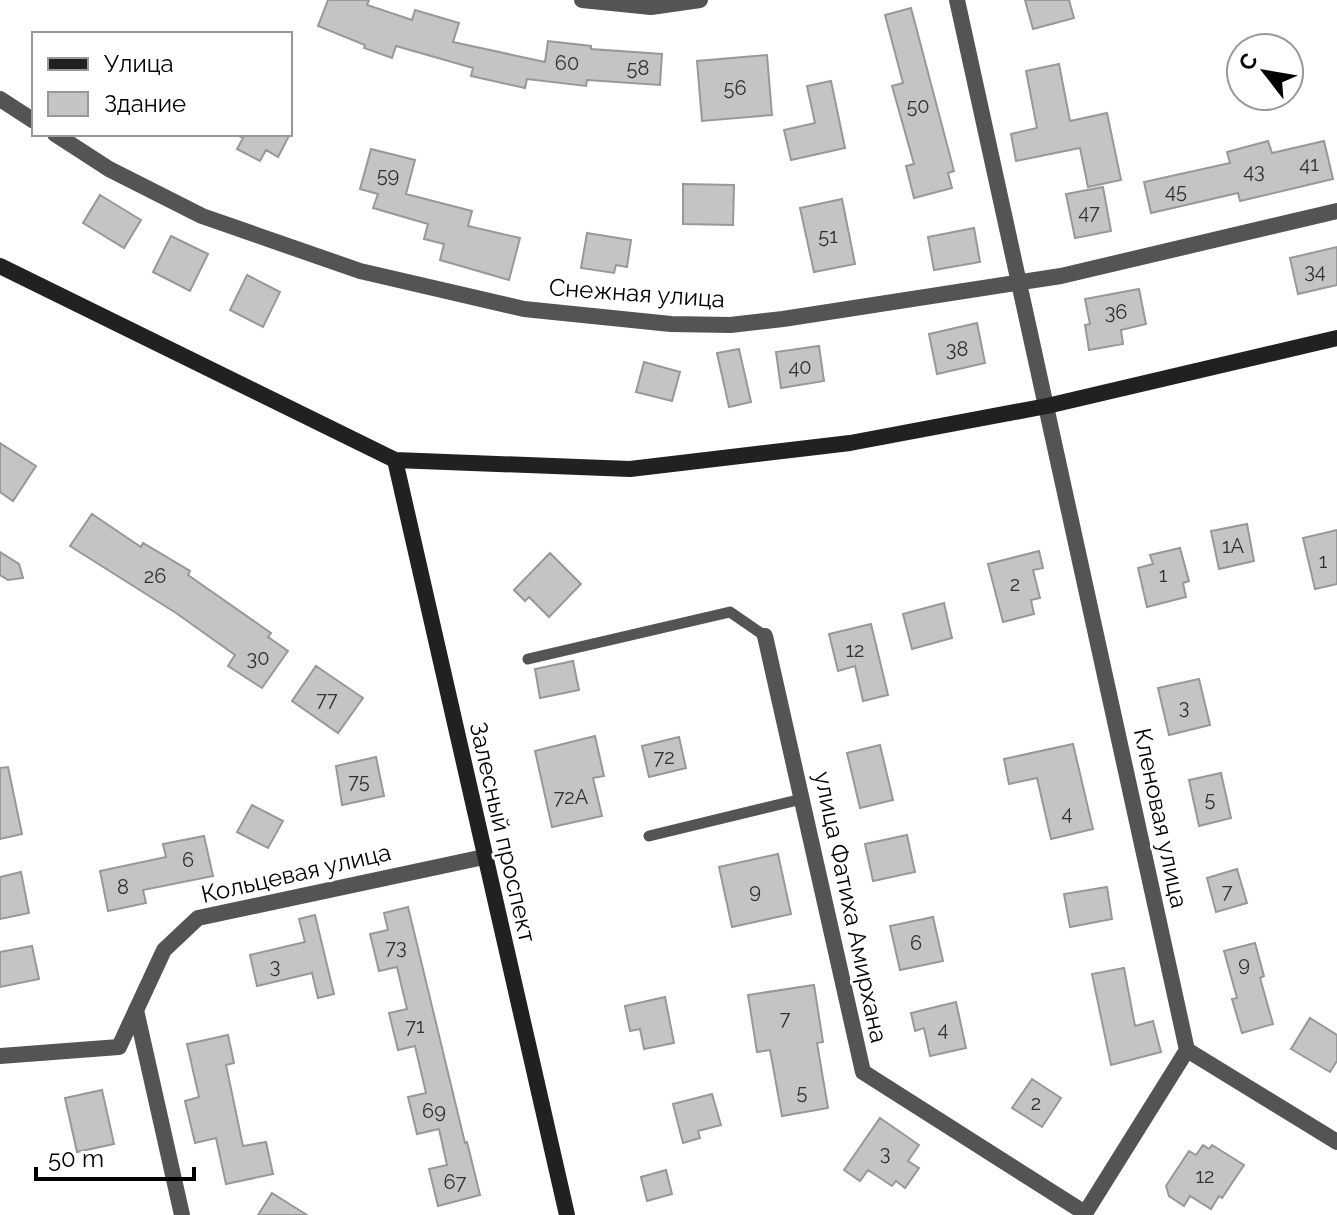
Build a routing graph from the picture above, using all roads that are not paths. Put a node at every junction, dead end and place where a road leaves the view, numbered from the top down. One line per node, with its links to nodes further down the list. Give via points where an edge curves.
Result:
1 (582, 0): 2 (street, via 651,7)
2 (700, 0)
3 (957, 0): 9 (street, Кленовая улица)
4 (0, 99): 5 (street)
5 (32, 120)
6 (58, 136): 9 (street, Снежная улица, via 109,169 202,216 360,271 524,309 730,325)
7 (1337, 211): 9 (street, Снежная улица)
8 (0, 266): 12 (main road)
9 (1020, 283): 11 (street, Кленовая улица)
10 (1337, 340): 11 (main road)
11 (1047, 406): 12 (main road, via 850,443 630,469); 19 (street, Кленовая улица)
12 (395, 460): 17 (main road, Залесный проспект)
13 (765, 636): 14 (lane, via 730,612); 15 (street, улица Фатиха Амирхана)
14 (528, 659)
15 (802, 799): 16 (lane); 22 (street, улица Фатиха Амирхана, via 863,1072)
16 (649, 836)
17 (484, 857): 18 (street, Кольцевая улица, via 198,918 164,950); 24 (main road, Залесный проспект)
18 (136, 1010): 20 (street, Кольцевая улица, via 119,1047); 23 (street)
19 (1187, 1050): 21 (street); 22 (street)
20 (0, 1056)
21 (1337, 1142)
22 (1084, 1214)
23 (182, 1215)
24 (567, 1215)

